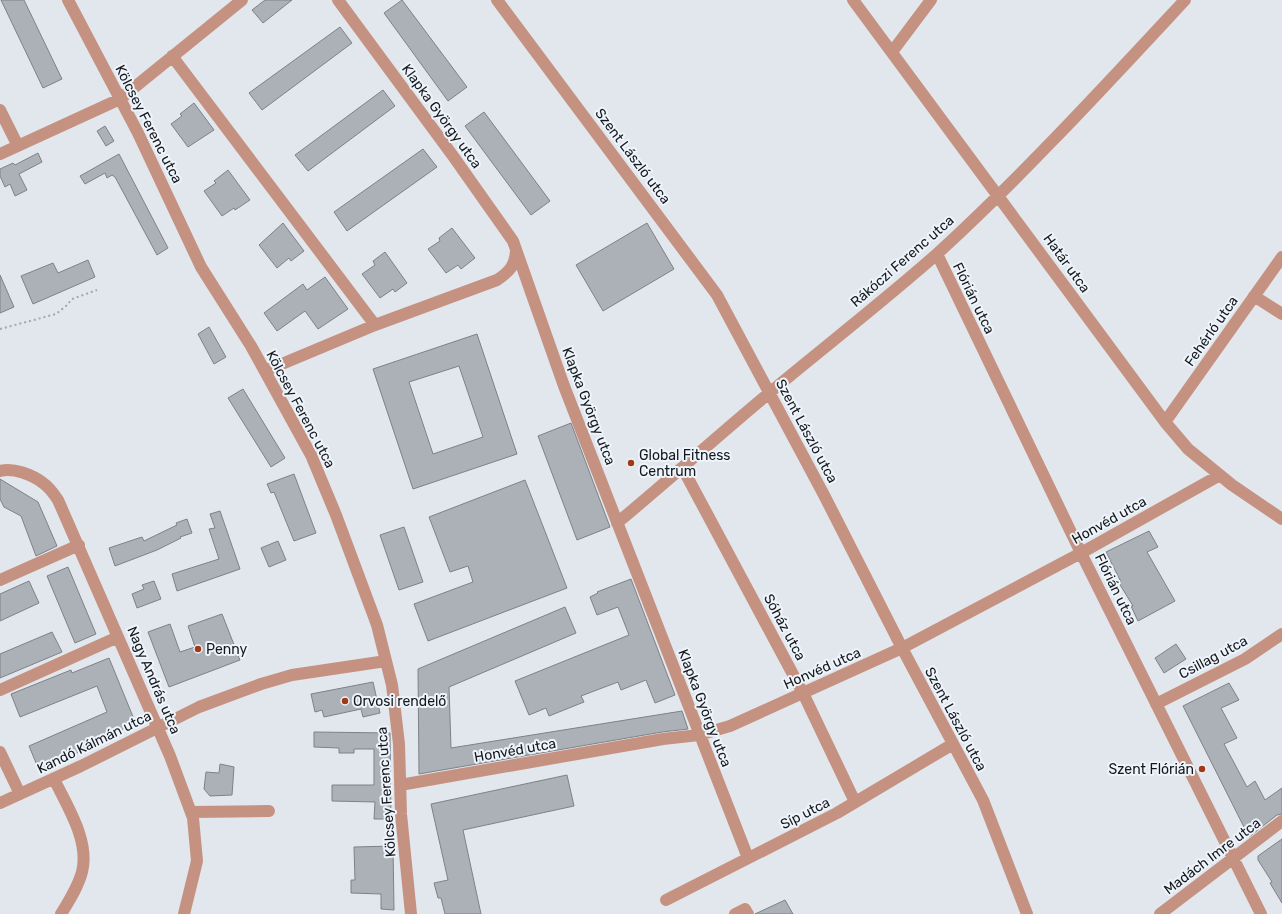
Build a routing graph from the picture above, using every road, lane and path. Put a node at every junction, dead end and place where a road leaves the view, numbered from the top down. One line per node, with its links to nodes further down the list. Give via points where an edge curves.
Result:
1 (68, 0): 10 (street, Kölcsey Ferenc utca)
2 (242, 0): 9 (street)
3 (338, 0): 15 (street, Klapka György utca, via 453,156)
4 (497, 0): 24 (street, Szent László utca, via 717,295)
5 (853, 0): 8 (street, Határ utca)
6 (931, 0): 8 (street)
7 (1185, 0): 14 (street, Rákóczi Ferenc utca)
8 (892, 52): 14 (street, Határ utca)
9 (172, 56): 10 (street); 21 (street)
10 (120, 99): 12 (street); 23 (street, Kölcsey Ferenc utca, via 202,267)
11 (1, 114): 12 (street)
12 (18, 146): 13 (street)
13 (0, 154)
14 (999, 195): 16 (street, Rákóczi Ferenc utca); 25 (street, Határ utca)
15 (516, 248): 21 (street, via 516,259 511,270 497,280); 30 (street, Klapka György utca, via 564,386)
16 (937, 254): 24 (street, Rákóczi Ferenc utca); 32 (street, Flórián utca)
17 (1282, 257): 19 (street, Fehérló utca)
18 (97, 290): 22 (path, via 72,299 56,314)
19 (1254, 296): 20 (street); 25 (street, Fehérló utca)
20 (1282, 314)
21 (374, 325): 23 (street)
22 (0, 329)
23 (265, 371): 37 (street, Kölcsey Ferenc utca, via 311,455 377,625)
24 (770, 393): 26 (street, Rákóczi Ferenc utca); 36 (street, Szent László utca)
25 (1165, 422): 28 (street, Határ utca, via 1188,449)
26 (683, 469): 30 (street, Rákóczi Ferenc utca); 39 (street, Sóház utca)
27 (0, 471): 31 (street, Nagy András utca, via 14,471 44,483 58,500)
28 (1220, 475): 29 (street, Határ utca); 32 (street, Honvéd utca)
29 (1282, 519)
30 (617, 523): 42 (street, Klapka György utca)
31 (79, 545): 33 (street); 35 (street, Nagy András utca)
32 (1081, 552): 36 (street, Honvéd utca); 40 (street, Flórián utca)
33 (0, 580)
34 (1282, 634): 40 (street, Csillag utca, via 1245,659)
35 (118, 637): 38 (street); 41 (street, Nagy András utca)
36 (902, 648): 39 (street, Honvéd utca); 43 (street, Szent László utca)
37 (386, 661): 41 (street, Kandó Kálmán utca, via 292,675 261,684 199,707); 46 (street, Kölcsey Ferenc utca, via 399,744)
38 (0, 690)
39 (803, 693): 42 (street, Honvéd utca, via 730,726); 48 (street, Sóház utca)
40 (1156, 704): 54 (street, Flórián utca)
41 (158, 728): 45 (street, Kandó Kálmán utca); 51 (street, Nagy András utca)
42 (699, 735): 46 (street, Honvéd utca); 53 (street, Klapka György utca)
43 (953, 744): 48 (street, Síp utca); 61 (street, Szent László utca, via 988,812)
44 (0, 752): 47 (street)
45 (54, 779): 47 (street, Kandó Kálmán utca); 56 (street, via 76,826 84,852 82,872)
46 (400, 785): 58 (street, Kölcsey Ferenc utca)
47 (20, 794): 49 (street, Kandó Kálmán utca)
48 (855, 802): 53 (street, Síp utca, via 837,814)
49 (0, 803)
50 (269, 811): 51 (street)
51 (191, 812): 57 (street, Nagy András utca, via 197,862)
52 (1282, 821): 54 (street, Madách Imre utca)
53 (748, 858): 55 (street, Síp utca)
54 (1232, 858): 62 (street, Madách Imre utca); 63 (street, Flórián utca)
55 (666, 900)
56 (61, 914)
57 (184, 914)
58 (412, 914)
59 (735, 914): 60 (street, via 745,909)
60 (748, 914)
61 (1027, 914)
62 (1160, 914)
63 (1261, 914)

